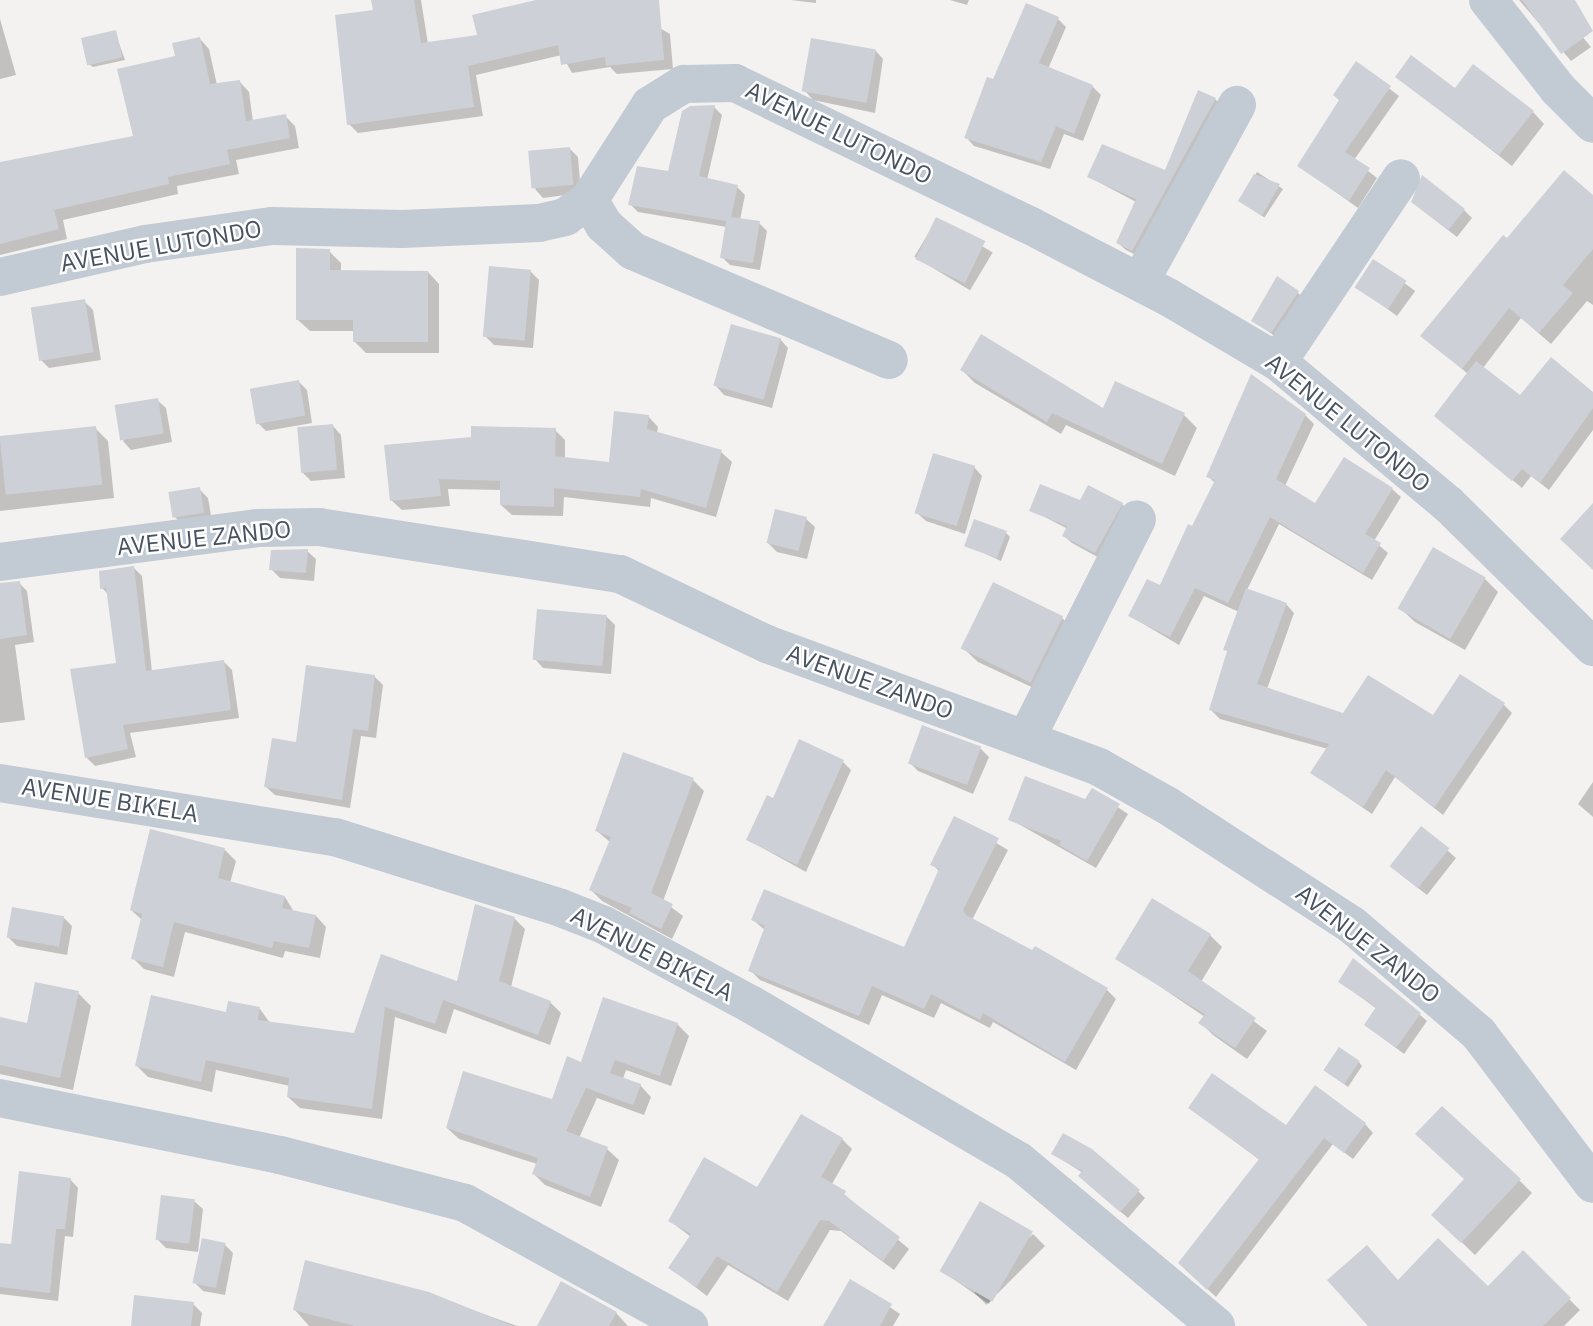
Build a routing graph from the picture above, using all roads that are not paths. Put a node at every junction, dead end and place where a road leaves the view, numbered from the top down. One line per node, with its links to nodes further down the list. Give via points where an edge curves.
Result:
1 (1488, 0): 3 (street, via 1558,89)
2 (1237, 105): 7 (street)
3 (1590, 116)
4 (1401, 178): 9 (street)
5 (589, 200): 6 (street, AVENUE LUTONDO, via 565,217 539,223 402,229 272,226 145,244); 7 (street, AVENUE LUTONDO, via 650,105 684,84 735,83); 8 (street, via 604,225 633,251)
6 (0, 278)
7 (1140, 282): 9 (street, AVENUE LUTONDO)
8 (889, 360)
9 (1278, 362): 12 (street, AVENUE LUTONDO, via 1448,504)
10 (1137, 519): 13 (street)
11 (0, 562): 13 (street, AVENUE ZANDO, via 257,528 319,527 620,574 767,644)
12 (1593, 647)
13 (1026, 739): 16 (street, AVENUE ZANDO, via 1099,767 1168,806 1352,925 1479,1034)
14 (0, 783): 18 (street, AVENUE BIKELA, via 335,837 604,925 1019,1161)
15 (0, 1098): 17 (street, via 280,1155 465,1203)
16 (1593, 1184)
17 (689, 1326)
18 (1216, 1326)

